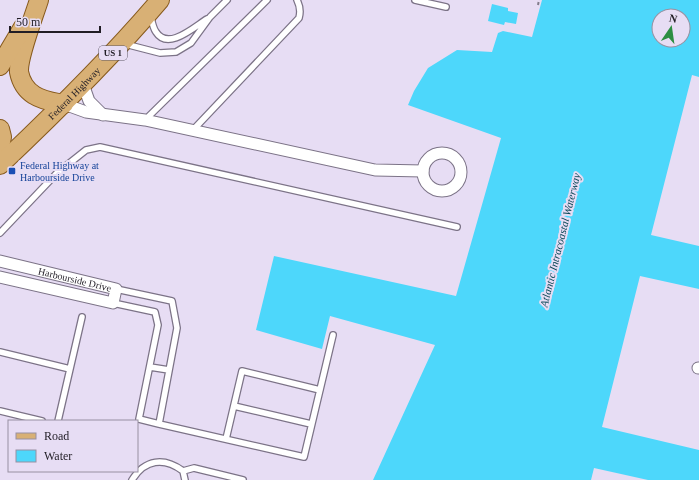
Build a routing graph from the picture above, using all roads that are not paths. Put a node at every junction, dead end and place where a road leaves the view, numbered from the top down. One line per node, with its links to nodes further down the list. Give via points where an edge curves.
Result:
1 (38, 0): 10 (main road); 12 (main road, via 19,71 24,86 33,95)
2 (227, 0): 8 (lane)
3 (267, 0): 14 (lane)
4 (296, 0): 16 (lane, via 300,6 300,18)
5 (416, 0): 7 (lane)
6 (154, 6): 8 (lane, via 156,33 168,40 178,38); 9 (main road, Federal Highway / US 1)
7 (446, 7)
8 (210, 17): 9 (lane, via 191,43 176,52 160,53)
9 (122, 44): 11 (main road, Federal Highway / US 1)
10 (0, 66)
11 (83, 84): 12 (main road, Federal Highway / US 1); 13 (street, via 89,101)
12 (64, 104): 13 (street, via 86,112); 18 (main road, Federal Highway / US 1)
13 (103, 114): 14 (street)
14 (145, 120): 16 (street)
15 (0, 129): 17 (main road)
16 (192, 131): 19 (street, via 375,170)
17 (0, 146)
18 (0, 165)
19 (423, 171)
20 (457, 227): 21 (lane, via 100,147 86,150 57,173)
21 (0, 233)
22 (0, 261): 24 (street, Harbourside Drive)
23 (0, 277): 25 (street, Harbourside Drive)
24 (116, 289): 25 (street, Harbourside Drive); 31 (lane, via 172,301 177,328)
25 (113, 303): 29 (lane, via 155,312 158,326)
26 (82, 317): 30 (lane)
27 (332, 335): 32 (lane)
28 (0, 352): 30 (lane)
29 (150, 367): 31 (lane); 37 (lane, via 139,419)
30 (70, 369): 36 (lane)
31 (168, 370): 37 (lane)
32 (320, 390): 33 (lane, via 242,371); 38 (lane)
33 (234, 406): 38 (lane); 39 (lane)
34 (0, 411): 35 (lane)
35 (38, 420)
36 (58, 420)
37 (159, 424): 39 (lane)
38 (312, 424): 39 (lane, via 304,457)
39 (226, 439)
40 (183, 471): 41 (lane, via 175,465 155,462 146,465); 42 (lane); 43 (lane, via 194,468)
41 (132, 480)
42 (185, 480)
43 (243, 480)

